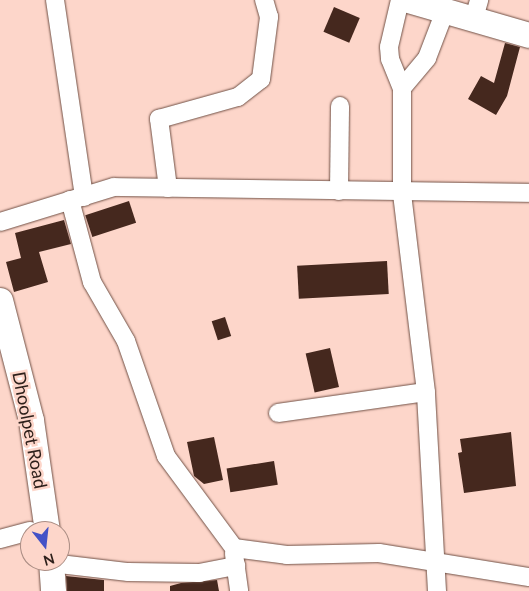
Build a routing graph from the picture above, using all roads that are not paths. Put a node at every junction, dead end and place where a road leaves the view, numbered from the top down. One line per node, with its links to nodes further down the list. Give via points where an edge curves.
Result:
1 (56, 0): 14 (street)
2 (264, 0): 10 (street, via 269,17 261,79 238,96 158,119)
3 (400, 0): 8 (street, via 389,47 390,59)
4 (408, 0): 6 (main road)
5 (477, 9): 6 (main road); 7 (main road)
6 (445, 11): 8 (street, via 428,58)
7 (529, 35)
8 (402, 88): 12 (street)
9 (340, 106): 11 (street)
10 (168, 188): 11 (street); 14 (street, via 114,187)
11 (339, 191): 12 (street)
12 (402, 193): 13 (street); 17 (street)
13 (529, 193)
14 (77, 199): 15 (street); 22 (street, via 92,282 126,341 166,456)
15 (0, 222)
16 (0, 300): 19 (main road, Dhoolpet Road, via 31,420)
17 (426, 392): 18 (street); 23 (street)
18 (278, 413)
19 (38, 521)
20 (20, 534): 21 (street)
21 (0, 539)
22 (234, 548): 23 (street, via 287,555 379,553); 25 (street)
23 (434, 563): 27 (street); 30 (street)
24 (70, 564): 25 (street, via 128,572 181,573)
25 (236, 566): 29 (street)
26 (52, 571): 28 (main road)
27 (529, 577)
28 (53, 591)
29 (240, 591)
30 (437, 591)

